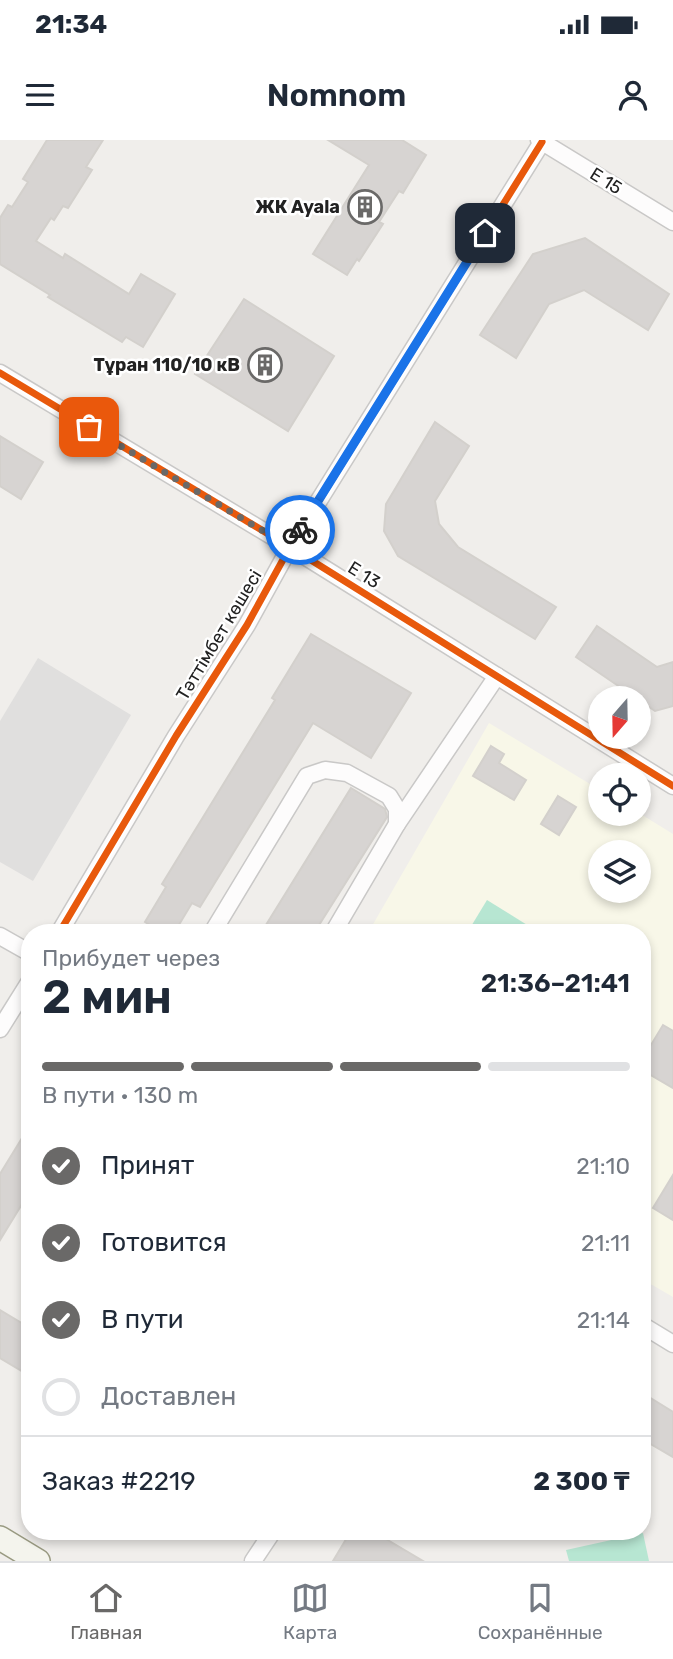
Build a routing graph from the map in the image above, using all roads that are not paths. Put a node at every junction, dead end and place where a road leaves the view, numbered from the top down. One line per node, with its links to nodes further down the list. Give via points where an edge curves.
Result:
1 (540, 141): 2 (street, E 15); 4 (street, Тәттімбет көшесі)
2 (673, 222)
3 (0, 373): 4 (street, E 13)
4 (290, 547): 5 (street, E 13); 8 (street, Тәттімбет көшесі)
5 (497, 676): 6 (street, E 13); 7 (street)
6 (673, 786)
7 (397, 824): 9 (street, via 397,809 389,796 347,773 325,770 307,776); 10 (street)
8 (64, 924)
9 (217, 924)
10 (338, 924)
11 (0, 936): 12 (street)
12 (21, 948)
13 (21, 995): 14 (street)
14 (0, 1029)
15 (651, 1331): 16 (street)
16 (673, 1344)
17 (0, 1538): 19 (main road)
18 (266, 1540): 20 (street)
19 (38, 1561)
20 (253, 1561)

